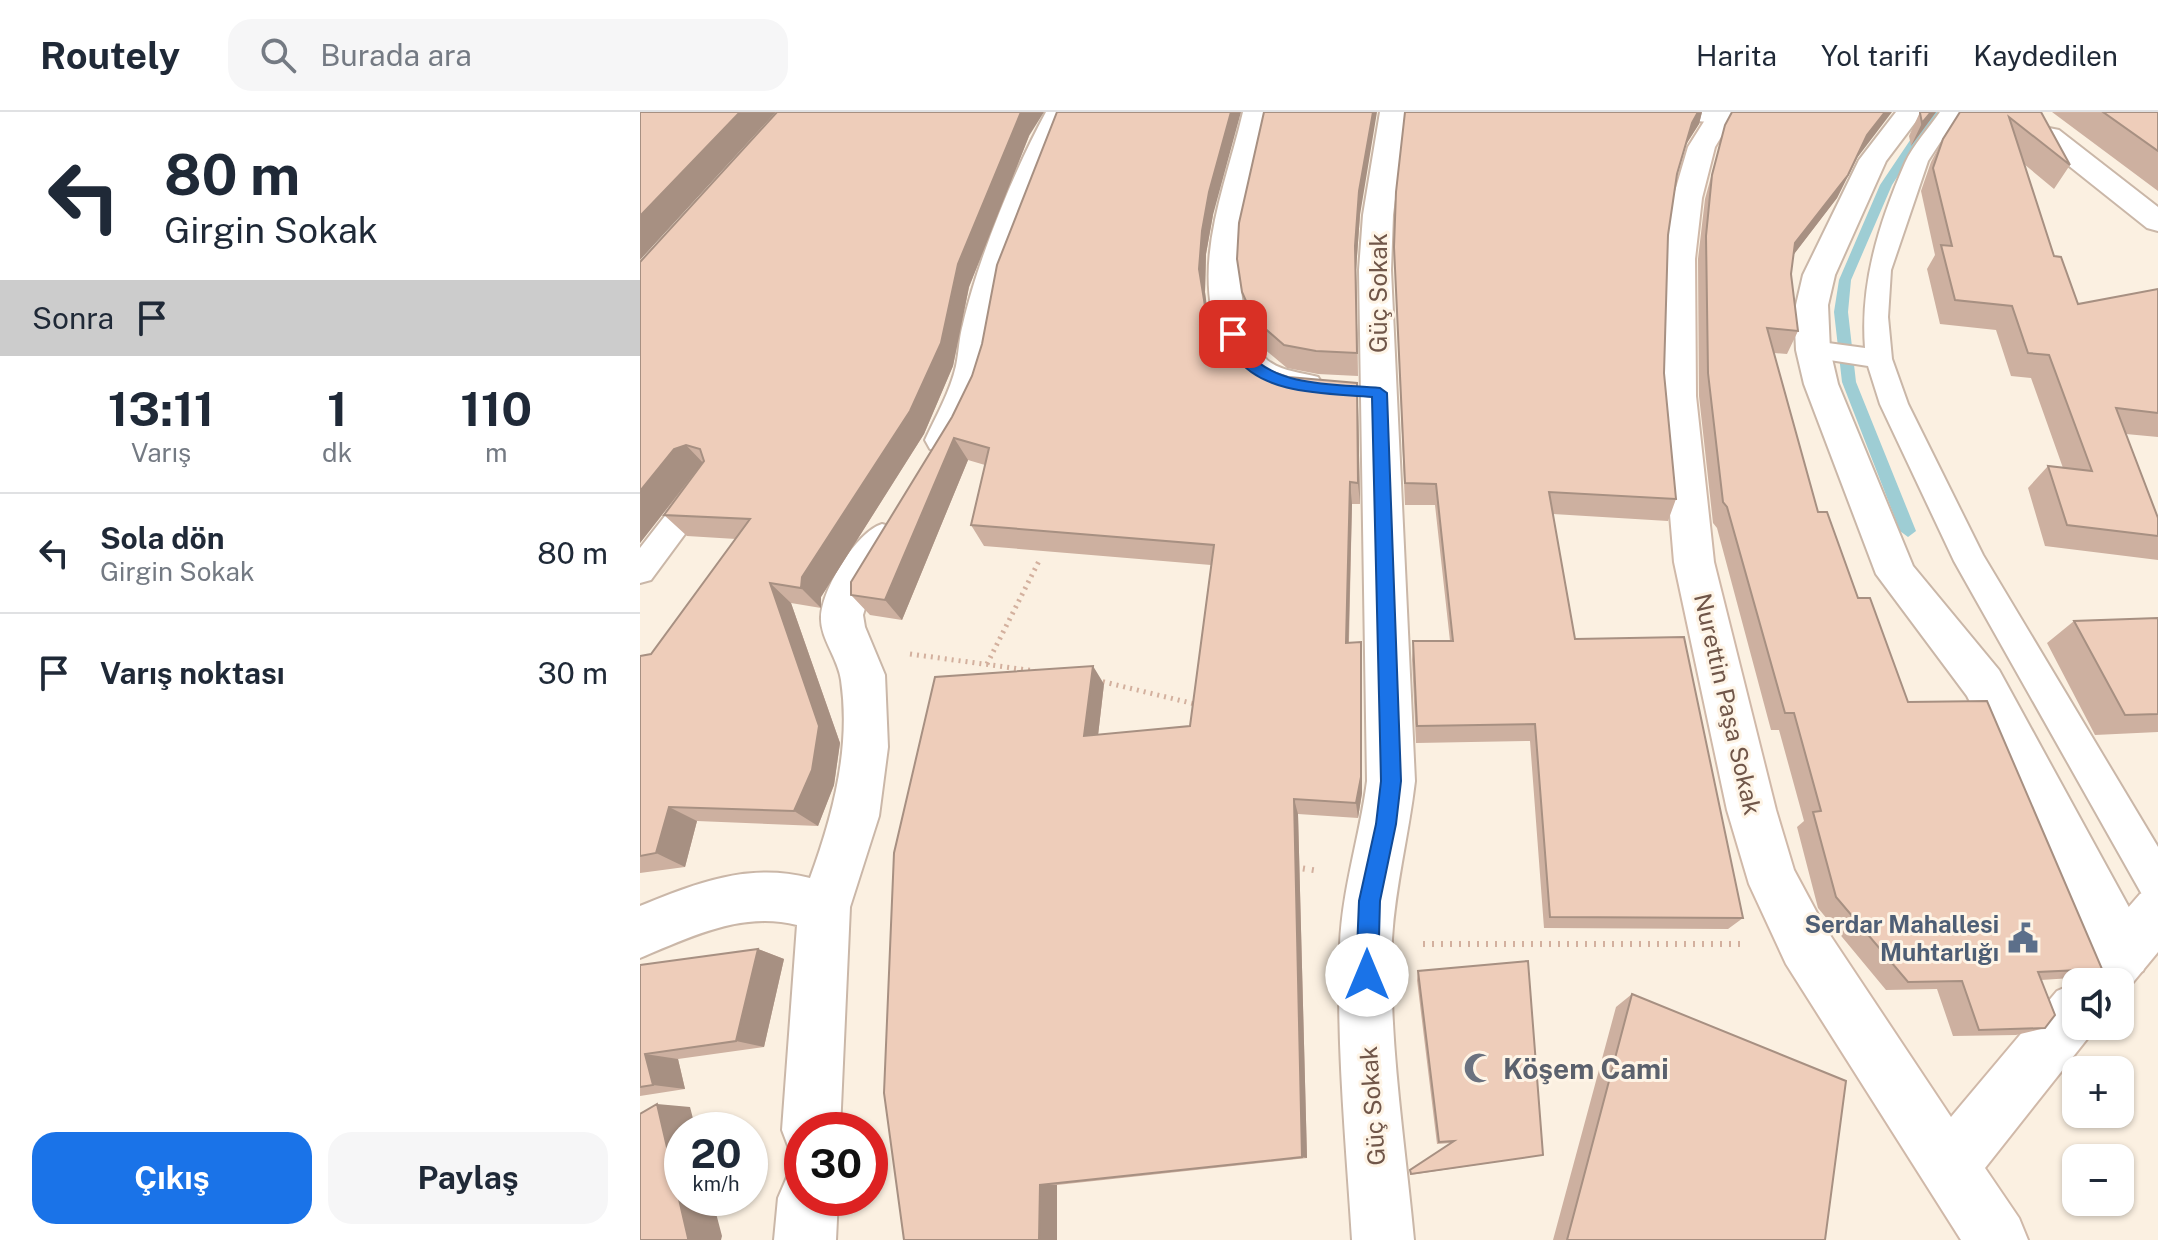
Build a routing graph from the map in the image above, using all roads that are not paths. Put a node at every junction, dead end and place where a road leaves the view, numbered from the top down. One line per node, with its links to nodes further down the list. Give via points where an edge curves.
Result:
1 (1059, 112): 12 (street, via 988,288 963,398)
2 (1256, 112): 11 (street, via 1224,248 1233,334 1242,355 1268,376)
3 (1393, 112): 11 (street, Güç Sokak, via 1375,270)
4 (1910, 112): 9 (street, via 1861,181 1819,275 1812,305)
5 (1950, 112): 10 (lane, via 1917,161 1879,270)
6 (1709, 113): 23 (street, Nurettin Paşa Sokak, via 1692,166 1678,269 1679,416 1695,563 1761,845 1778,896)
7 (2049, 136): 8 (street)
8 (2158, 222)
9 (1815, 350): 10 (lane); 20 (street, via 1832,417 1896,574 1983,683)
10 (1877, 358): 16 (lane, via 1970,561)
11 (1354, 390): 26 (street, Güç Sokak, via 1391,781 1366,944)
12 (928, 464)
13 (708, 481): 15 (lane)
14 (897, 515): 17 (street, via 845,599 844,633 864,681 862,790)
15 (640, 571)
16 (2158, 884)
17 (824, 907): 19 (street, via 778,896 730,900); 22 (street)
18 (2158, 912): 20 (street)
19 (640, 932)
20 (2112, 967)
21 (2062, 1027): 23 (street)
22 (812, 1112)
23 (1949, 1166): 27 (street, Nurettin Paşa Sokak)
24 (807, 1216): 25 (street)
25 (805, 1240)
26 (1383, 1240)
27 (1997, 1240)

